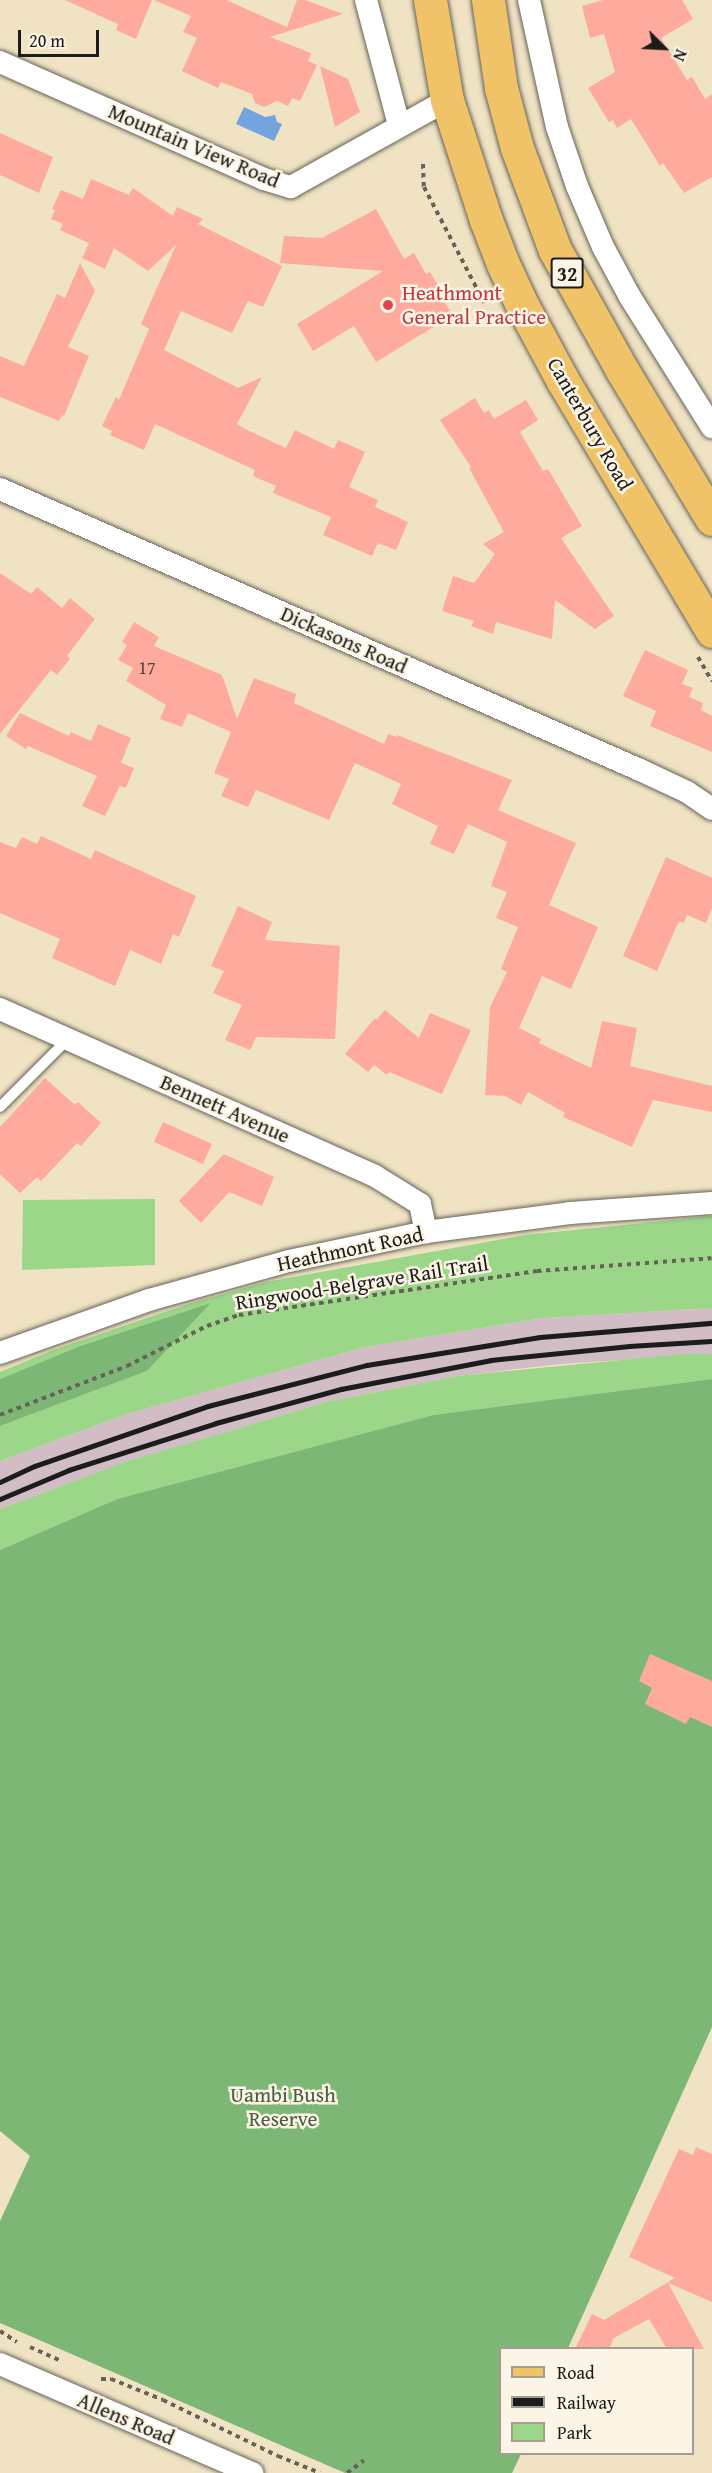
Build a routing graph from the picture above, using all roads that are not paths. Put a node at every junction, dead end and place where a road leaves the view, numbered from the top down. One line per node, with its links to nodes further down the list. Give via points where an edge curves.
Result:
1 (366, 0): 7 (street)
2 (430, 0): 6 (main road, Canterbury Road)
3 (488, 0): 10 (main road, 32, via 501,88 517,148 555,250)
4 (529, 0): 8 (street, via 557,127 585,206 630,297)
5 (0, 62): 7 (street, Mountain View Road, via 264,179 291,187)
6 (447, 100): 7 (street, Mountain View Road); 11 (main road, Canterbury Road, via 486,220 521,303)
7 (399, 125)
8 (712, 427)
9 (0, 489): 12 (street, Dickasons Road)
10 (712, 519)
11 (712, 631)
12 (687, 792): 13 (street, Dickasons Road); 14 (street, Dickasons Road)
13 (712, 795)
14 (712, 809)
15 (0, 1009): 16 (street, Bennett Avenue)
16 (68, 1039): 17 (lane); 19 (street, Bennett Avenue, via 375,1176 420,1204)
17 (0, 1107)
18 (712, 1203): 19 (street, Heathmont Road, via 570,1213)
19 (426, 1232): 20 (street, Heathmont Road, via 289,1261 149,1300)
20 (0, 1353)
21 (0, 2364): 22 (street, Allens Road)
22 (252, 2473)

